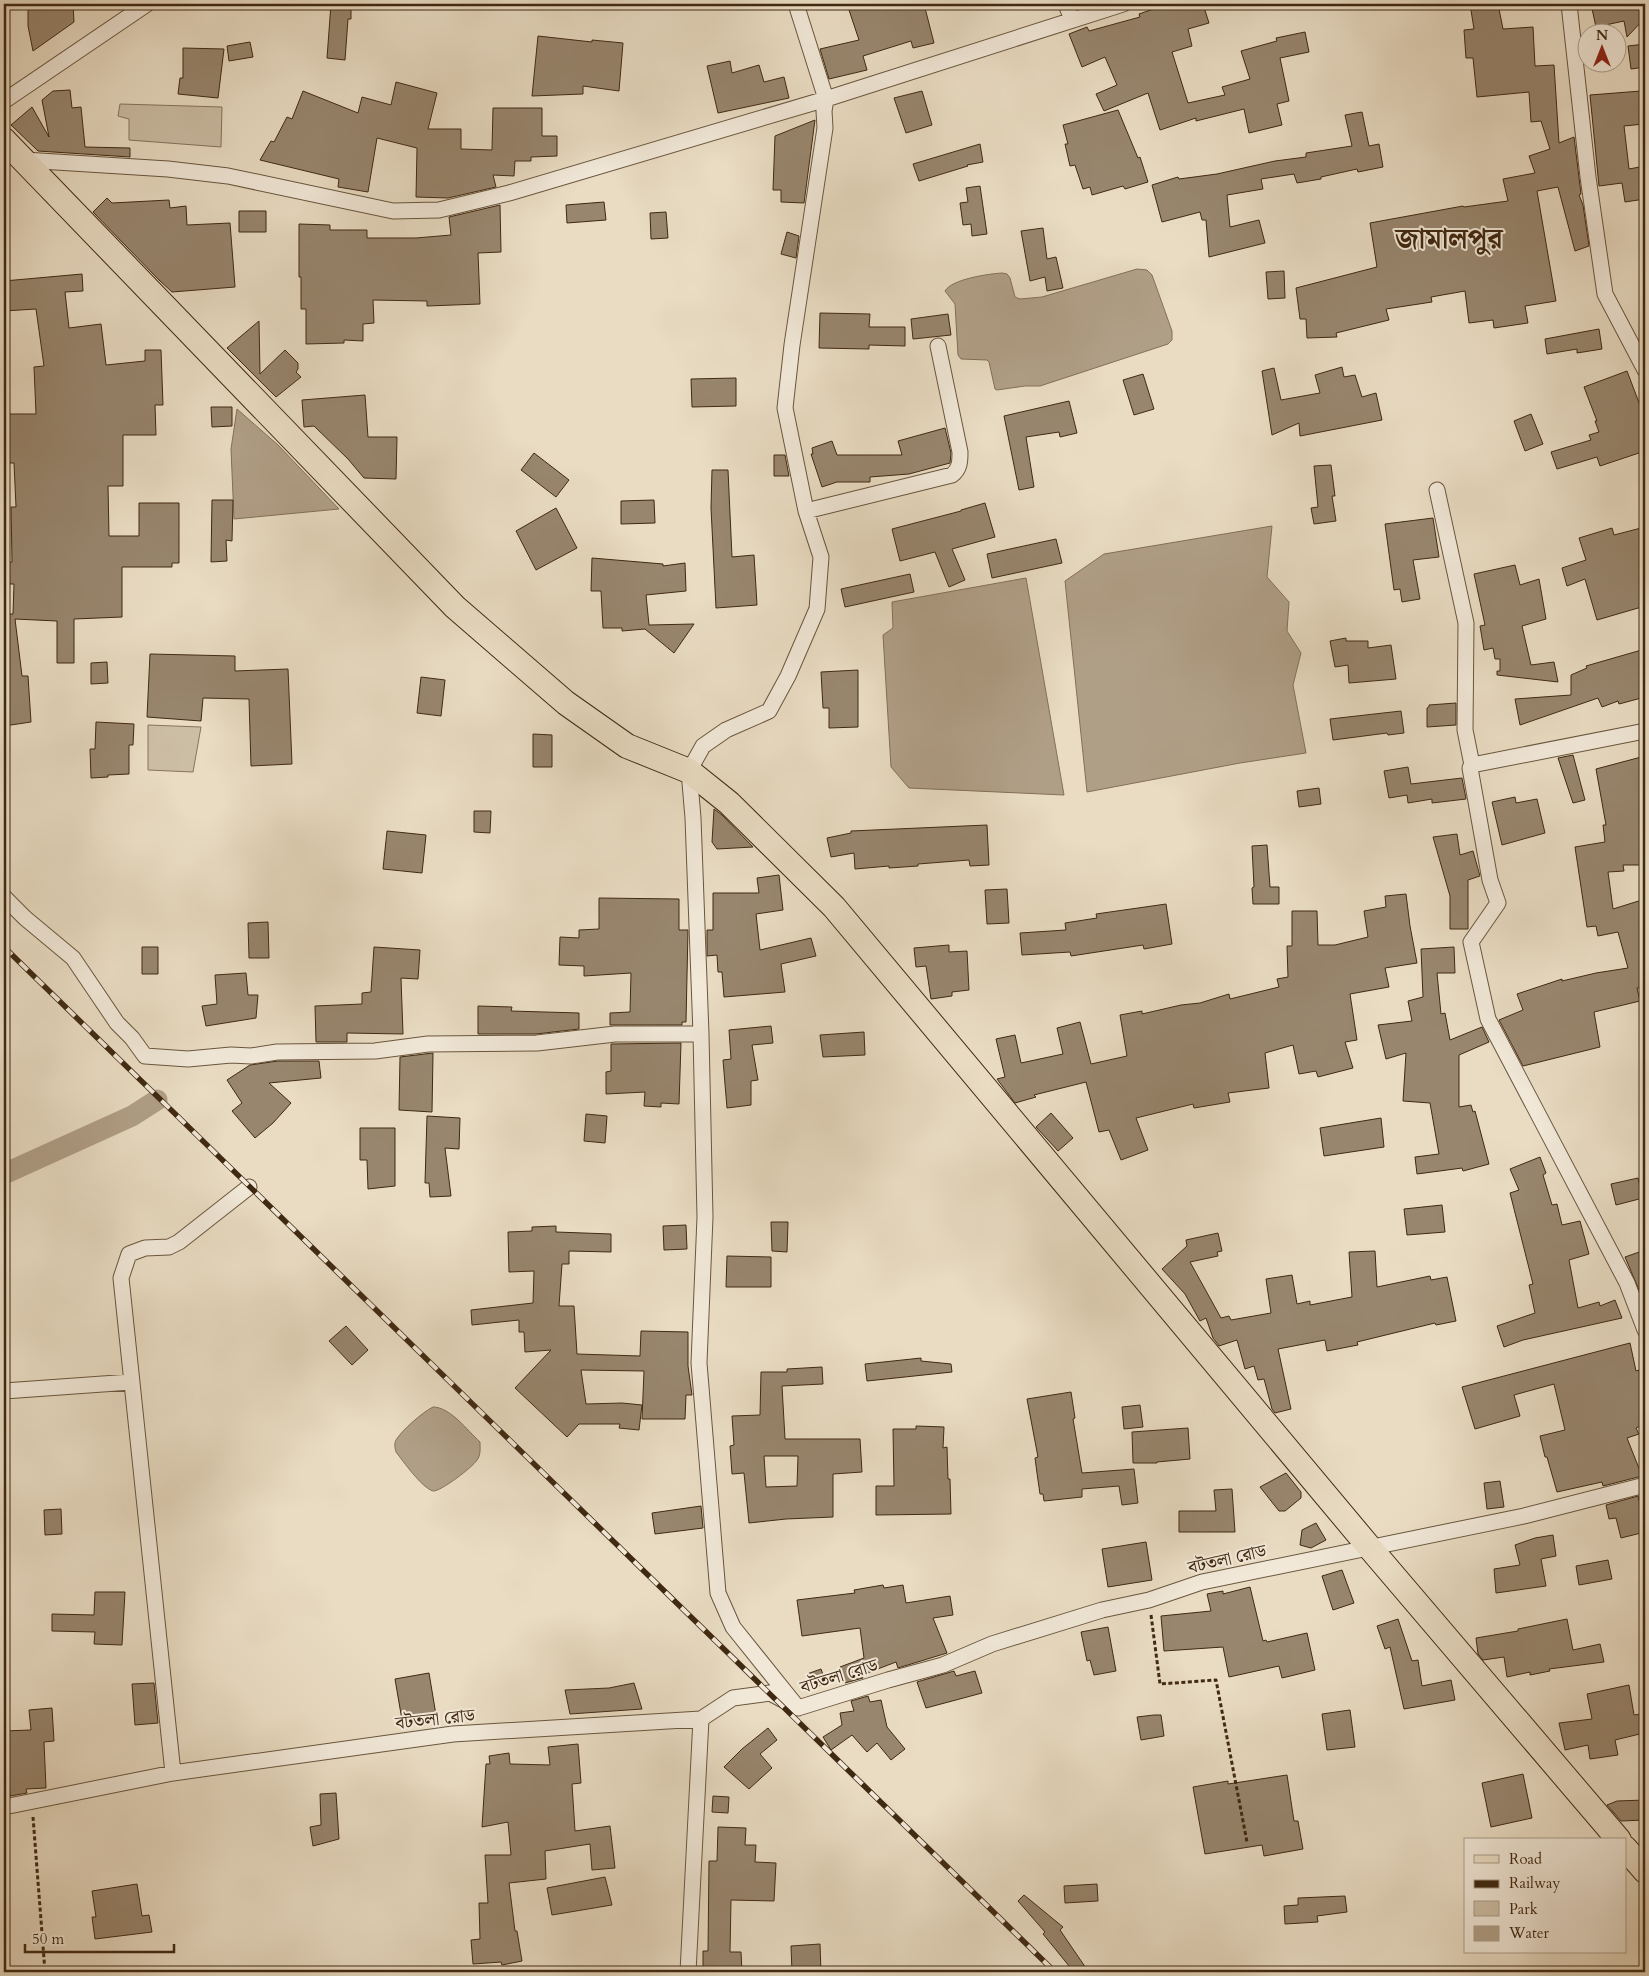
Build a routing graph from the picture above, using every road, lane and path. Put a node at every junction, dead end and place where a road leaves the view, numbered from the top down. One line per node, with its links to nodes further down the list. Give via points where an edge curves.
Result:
1 (147, 4): 8 (street)
2 (796, 4): 7 (street)
3 (1066, 4): 6 (street)
4 (1122, 4): 6 (street)
5 (1569, 4): 12 (street, via 1605,294)
6 (1072, 20): 7 (street)
7 (826, 99): 10 (street, via 509,193 438,210 393,211 228,176); 14 (street, via 825,128 792,345 786,408)
8 (4, 101)
9 (4, 140): 10 (main road)
10 (24, 160): 17 (main road, via 455,607 566,703 627,746)
11 (938, 346): 14 (street, via 960,452 956,472)
12 (1645, 370)
13 (1437, 490): 16 (street, via 1466,623 1465,730)
14 (806, 511): 17 (street, via 821,557 817,609 788,676 769,711 726,730 703,746)
15 (1645, 731): 16 (street)
16 (1472, 765): 21 (street, via 1490,880 1498,903 1472,942 1488,1020 1626,1283)
17 (689, 771): 19 (street); 25 (main road, via 730,803 834,906)
18 (4, 897): 19 (street, via 73,958 117,1023 145,1056 188,1059 277,1052 375,1051 428,1044 537,1043 615,1034)
19 (701, 1034): 27 (street, via 705,1217 699,1363 718,1593 733,1627)
20 (249, 1187): 22 (street, via 179,1242 129,1254 121,1278)
21 (1645, 1330)
22 (131, 1382): 23 (street); 29 (street)
23 (4, 1391)
24 (1645, 1485): 25 (street, বটতলা রোড, via 1524,1516)
25 (1370, 1548): 26 (street, বটতলা রোড, via 1202,1582); 32 (main road)
26 (1149, 1600): 27 (street, বটতলা রোড, via 1102,1610 992,1644 944,1665); 33 (path, via 1160,1684 1216,1680)
27 (798, 1708): 28 (street, বটতলা রোড, via 770,1693 733,1698)
28 (701, 1719): 29 (street, বটতলা রোড, via 453,1734); 37 (street)
29 (173, 1773): 30 (street, বটতলা রোড)
30 (32, 1802): 31 (street, বটতলা রোড); 36 (path)
31 (4, 1807)
32 (1617, 1838)
33 (1247, 1842)
34 (1626, 1849): 35 (main road)
35 (1645, 1871)
36 (45, 1972)
37 (688, 1972)

